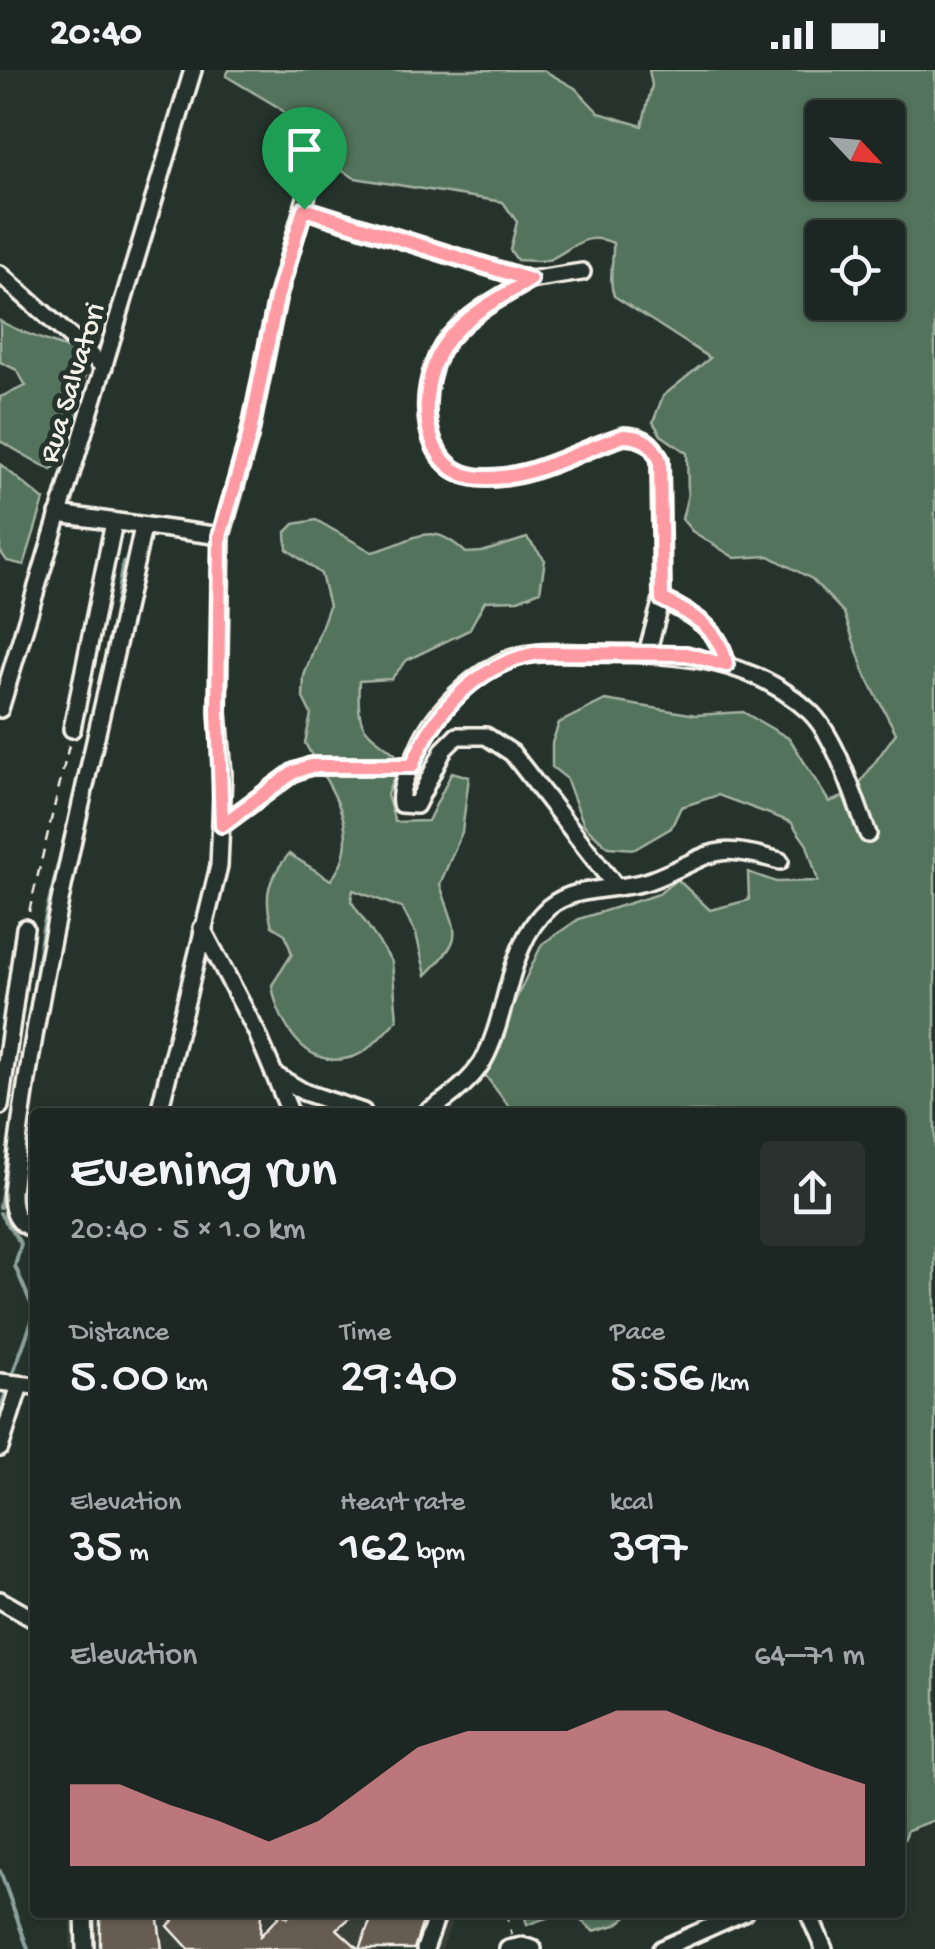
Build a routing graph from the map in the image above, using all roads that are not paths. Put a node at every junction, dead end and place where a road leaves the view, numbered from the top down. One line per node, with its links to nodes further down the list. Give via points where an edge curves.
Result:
1 (194, 70): 7 (street, Rua Salvatori)
2 (310, 184): 3 (street)
3 (304, 209): 6 (street); 11 (street)
4 (582, 272): 6 (street)
5 (0, 274): 7 (street)
6 (530, 280): 12 (street, via 472,314 446,342 430,381 426,428 437,454 456,471 482,478 525,474 624,436 654,446 660,460)
7 (104, 367): 8 (street, Rua Salvatori)
8 (58, 514): 9 (street); 15 (street, Rua Salvatori)
9 (114, 522): 10 (street); 16 (street)
10 (143, 526): 11 (street); 30 (street, via 47,948 12,1194 13,1213)
11 (220, 536): 18 (street)
12 (662, 599): 13 (street); 14 (street, via 704,624 718,639)
13 (647, 653): 14 (street); 17 (street, via 538,653 488,669 445,707)
14 (726, 665): 19 (street, via 810,712 826,732)
15 (0, 709)
16 (72, 729)
17 (412, 766): 18 (street, via 311,766); 21 (street, via 400,792 405,808 416,805 457,736 486,736 512,752)
18 (222, 825): 23 (street)
19 (868, 834)
20 (780, 861): 21 (street, via 722,850 640,884)
21 (616, 887): 29 (street, via 576,893 542,915 520,954 482,1061)
22 (25, 928): 25 (street)
23 (202, 928): 24 (street); 26 (street)
24 (275, 1075): 27 (street); 28 (street)
25 (0, 1106)
26 (160, 1108)
27 (288, 1108)
28 (351, 1108)
29 (433, 1108)
30 (30, 1227)
31 (0, 1382): 32 (street)
32 (28, 1386): 33 (street)
33 (0, 1448)
34 (3, 1605): 35 (street)
35 (30, 1618)
36 (84, 1918): 41 (street)
37 (436, 1918): 42 (street)
38 (731, 1918): 44 (street)
39 (811, 1918): 45 (street)
40 (512, 1948): 43 (street)
41 (85, 1949)
42 (426, 1949)
43 (533, 1949)
44 (661, 1949)
45 (824, 1949)

